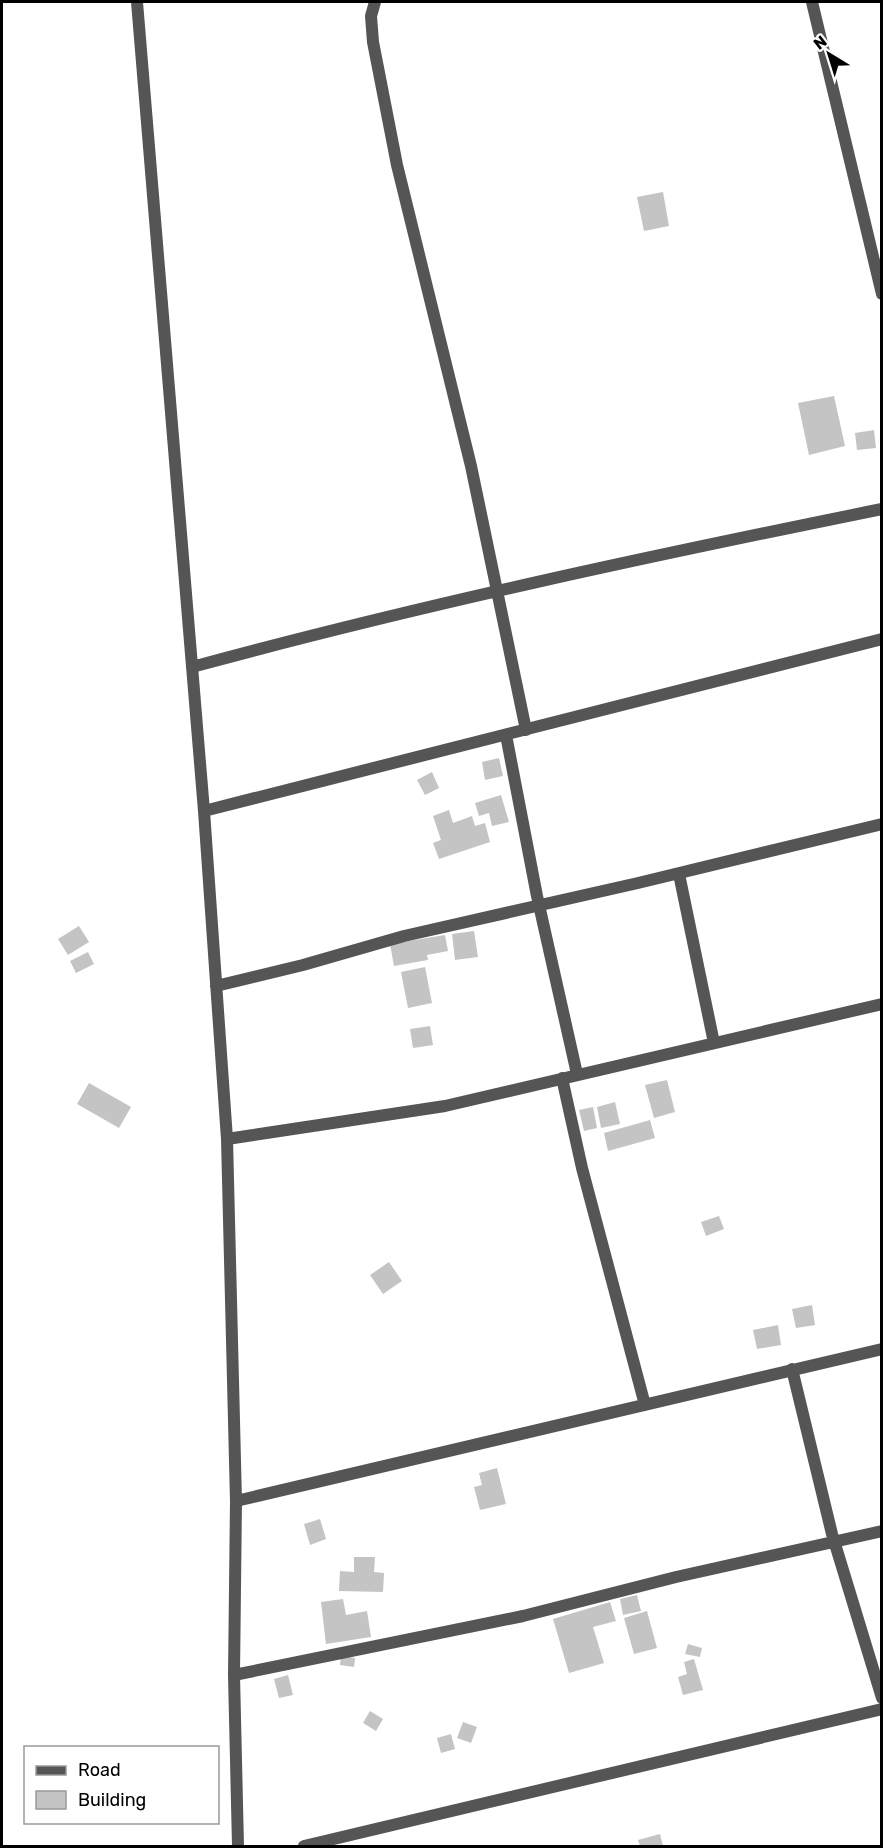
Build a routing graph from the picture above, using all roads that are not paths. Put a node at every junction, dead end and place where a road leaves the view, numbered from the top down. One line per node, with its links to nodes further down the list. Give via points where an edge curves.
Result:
1 (136, 2): 8 (street)
2 (375, 2): 6 (street, via 371,16 373,42 397,165 471,466)
3 (812, 2): 4 (street)
4 (882, 294)
5 (882, 509): 6 (street)
6 (497, 590): 8 (street); 9 (street)
7 (882, 639): 9 (street)
8 (192, 667): 11 (street)
9 (526, 730): 10 (street)
10 (506, 735): 11 (street); 14 (street)
11 (204, 811): 15 (street)
12 (882, 824): 13 (street)
13 (679, 874): 14 (street); 17 (street)
14 (539, 905): 15 (street); 18 (street)
15 (216, 986): 20 (street)
16 (882, 1004): 17 (street)
17 (714, 1043): 18 (street)
18 (577, 1074): 19 (street)
19 (561, 1078): 20 (street, via 445,1106); 23 (street)
20 (227, 1139): 24 (street)
21 (882, 1349): 22 (street)
22 (792, 1369): 23 (street); 26 (street)
23 (645, 1405): 24 (street)
24 (236, 1501): 27 (street)
25 (882, 1531): 26 (street)
26 (834, 1541): 27 (street, via 522,1616); 28 (street)
27 (234, 1675): 30 (street)
28 (882, 1698)
29 (882, 1709): 31 (street)
30 (238, 1846)
31 (304, 1846)

